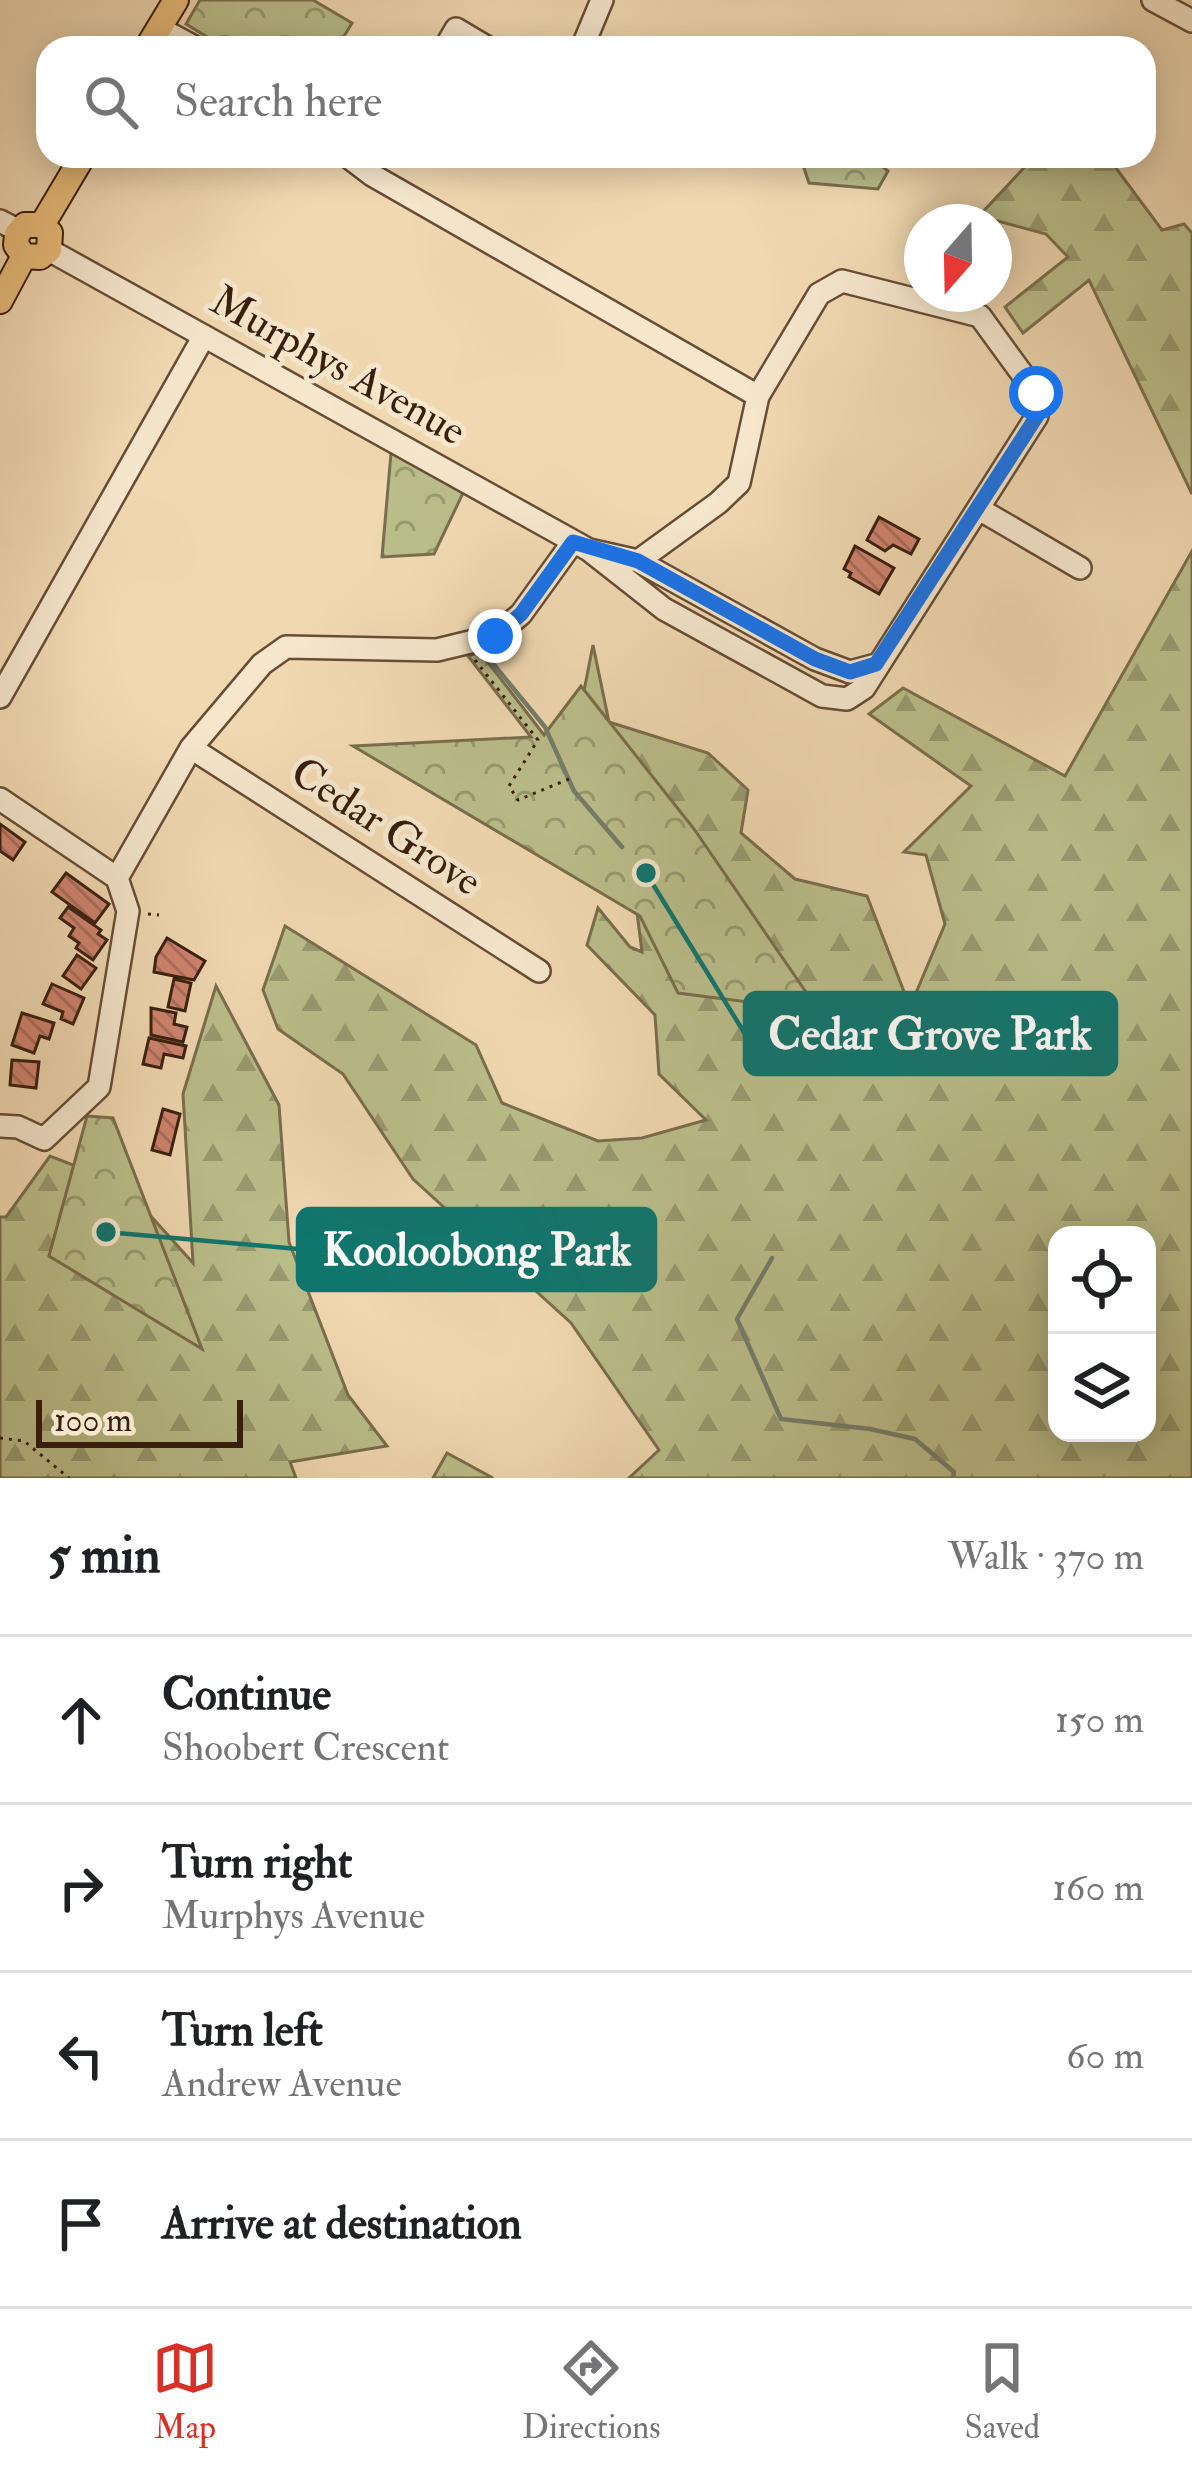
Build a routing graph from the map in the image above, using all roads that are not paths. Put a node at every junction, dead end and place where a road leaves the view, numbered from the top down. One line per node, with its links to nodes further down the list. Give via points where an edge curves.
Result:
1 (176, 0): 5 (main road)
2 (602, 0): 6 (street)
3 (1153, 0): 4 (street)
4 (1192, 21)
5 (154, 36)
6 (587, 36)
7 (74, 168): 9 (main road)
8 (380, 168): 12 (street)
9 (27, 236): 10 (main road); 11 (street, Murphys Avenue)
10 (0, 302)
11 (204, 336): 14 (street, Murphys Avenue); 18 (street)
12 (758, 395): 13 (street, via 819,294 842,281 980,316 1036,393 1037,416); 15 (street, via 739,483)
13 (979, 509): 16 (street); 17 (street)
14 (581, 546): 15 (street, Murphys Avenue); 17 (street, Murphys Avenue, via 664,609 822,696 847,699 864,688); 19 (street, via 495,636 437,650 286,647)
15 (638, 561): 17 (street, Murphys Avenue, via 815,659 850,672)
16 (1080, 568)
17 (876, 664)
18 (0, 697)
19 (191, 748): 21 (street); 22 (street, Cedar Grove)
20 (0, 799): 21 (street)
21 (117, 878): 23 (street, via 128,911 99,1087 44,1139 18,1127)
22 (539, 971)
23 (2, 1136)

